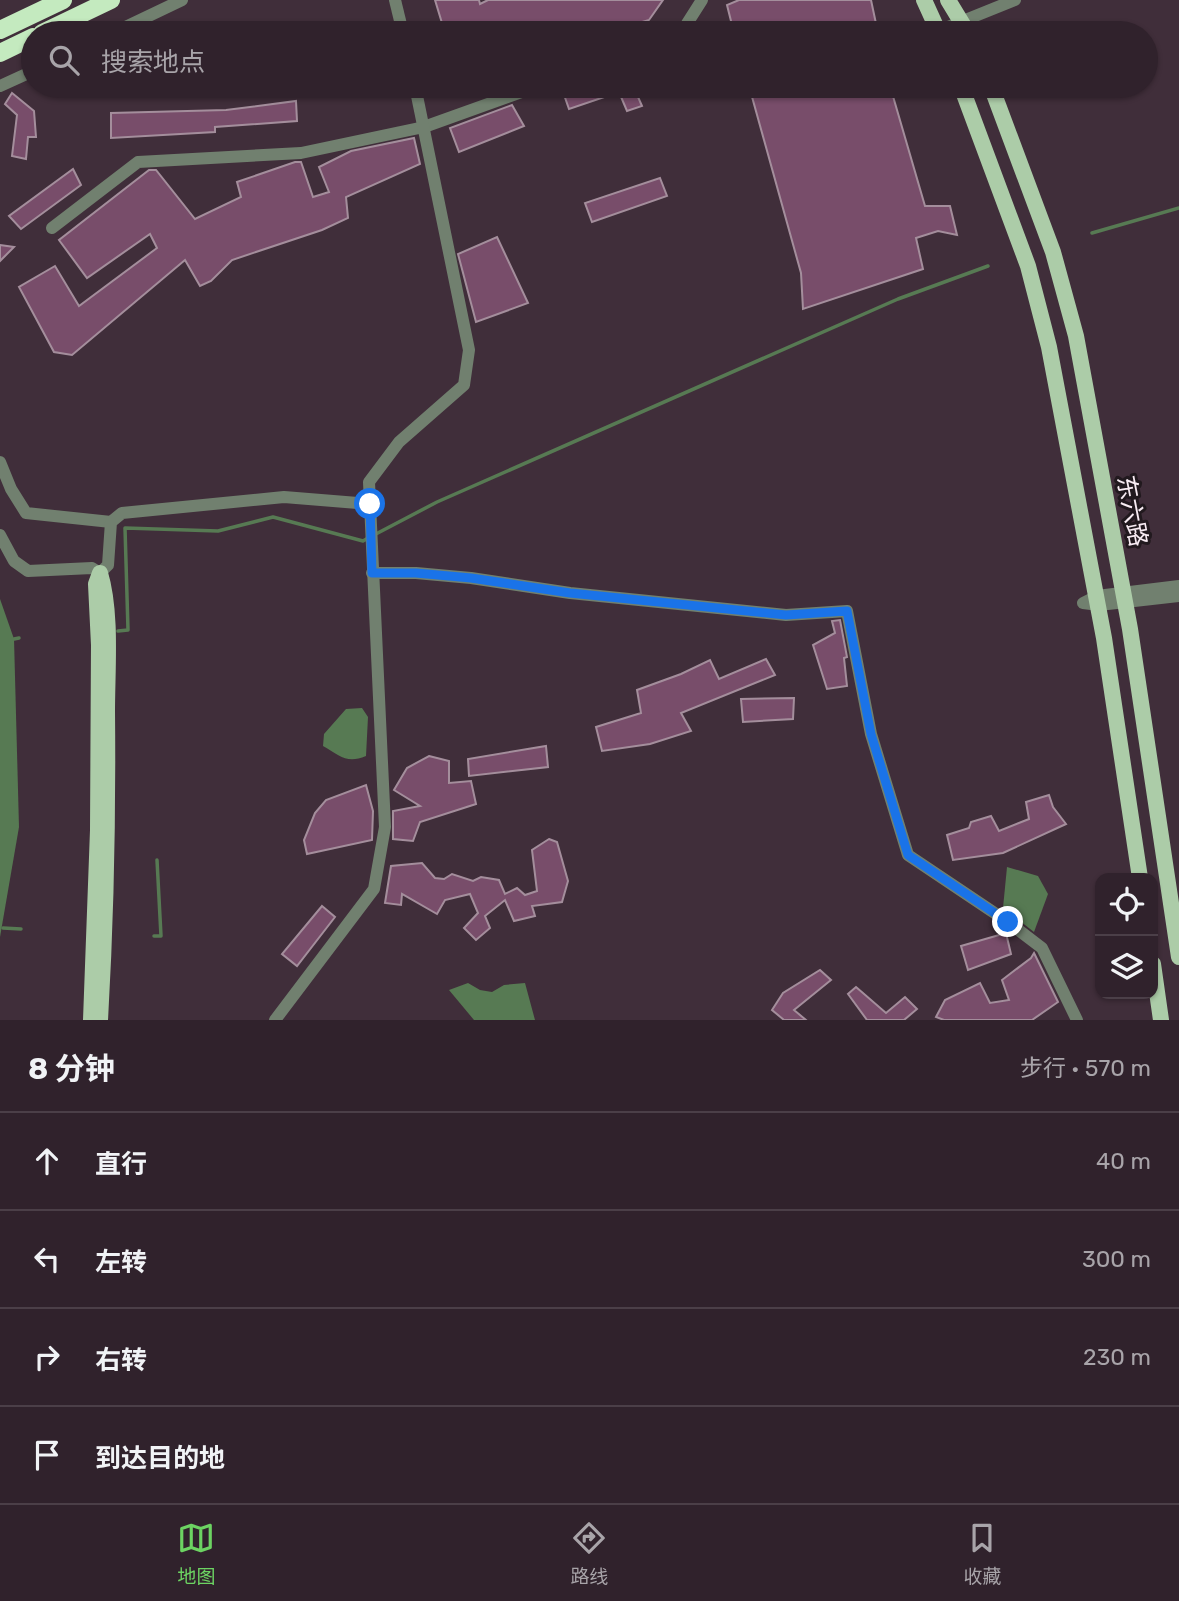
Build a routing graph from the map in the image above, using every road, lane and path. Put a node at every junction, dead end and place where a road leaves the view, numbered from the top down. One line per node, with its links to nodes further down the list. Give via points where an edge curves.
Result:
1 (63, 0): 16 (highway)
2 (111, 0): 9 (highway)
3 (182, 0): 10 (street)
4 (395, 0): 11 (street)
5 (702, 0): 12 (street)
6 (924, 0): 13 (main road)
7 (948, 0): 14 (main road)
8 (1015, 0): 15 (street)
9 (67, 21)
10 (138, 21)
11 (400, 21)
12 (689, 21)
13 (933, 21)
14 (961, 21)
15 (976, 21)
16 (0, 30)
17 (21, 43): 18 (highway)
18 (0, 53)
19 (21, 76): 20 (street)
20 (0, 86)
21 (418, 98): 25 (street)
22 (505, 98): 25 (street)
23 (965, 98): 36 (main road, 东六路, via 1031,277 1062,408)
24 (995, 98): 35 (main road, 东六路, via 1053,252 1073,324)
25 (424, 127): 26 (street, via 301,153 138,162); 28 (street, via 469,350 464,385 399,442 369,482)
26 (52, 228)
27 (0, 462): 29 (street, via 26,513)
28 (370, 504): 29 (street, via 284,497 122,513); 32 (street)
29 (111, 522): 31 (street, via 108,565)
30 (0, 535): 31 (street, via 14,561 28,571 92,568)
31 (100, 573): 40 (main road, via 96,584 98,816); 41 (main road, via 107,643 108,816)
32 (372, 573): 42 (street, via 385,827 374,889); 43 (street, via 471,578 786,615 847,611 871,734 908,855 1042,948)
33 (1179, 586): 35 (street)
34 (1179, 596): 35 (street)
35 (1124, 597): 36 (street); 38 (main road, 东六路)
36 (1098, 601): 37 (main road, 东六路)
37 (1139, 873)
38 (1179, 957)
39 (1158, 999): 44 (main road)
40 (91, 1020)
41 (100, 1020)
42 (275, 1020)
43 (1077, 1020)
44 (1161, 1020)

